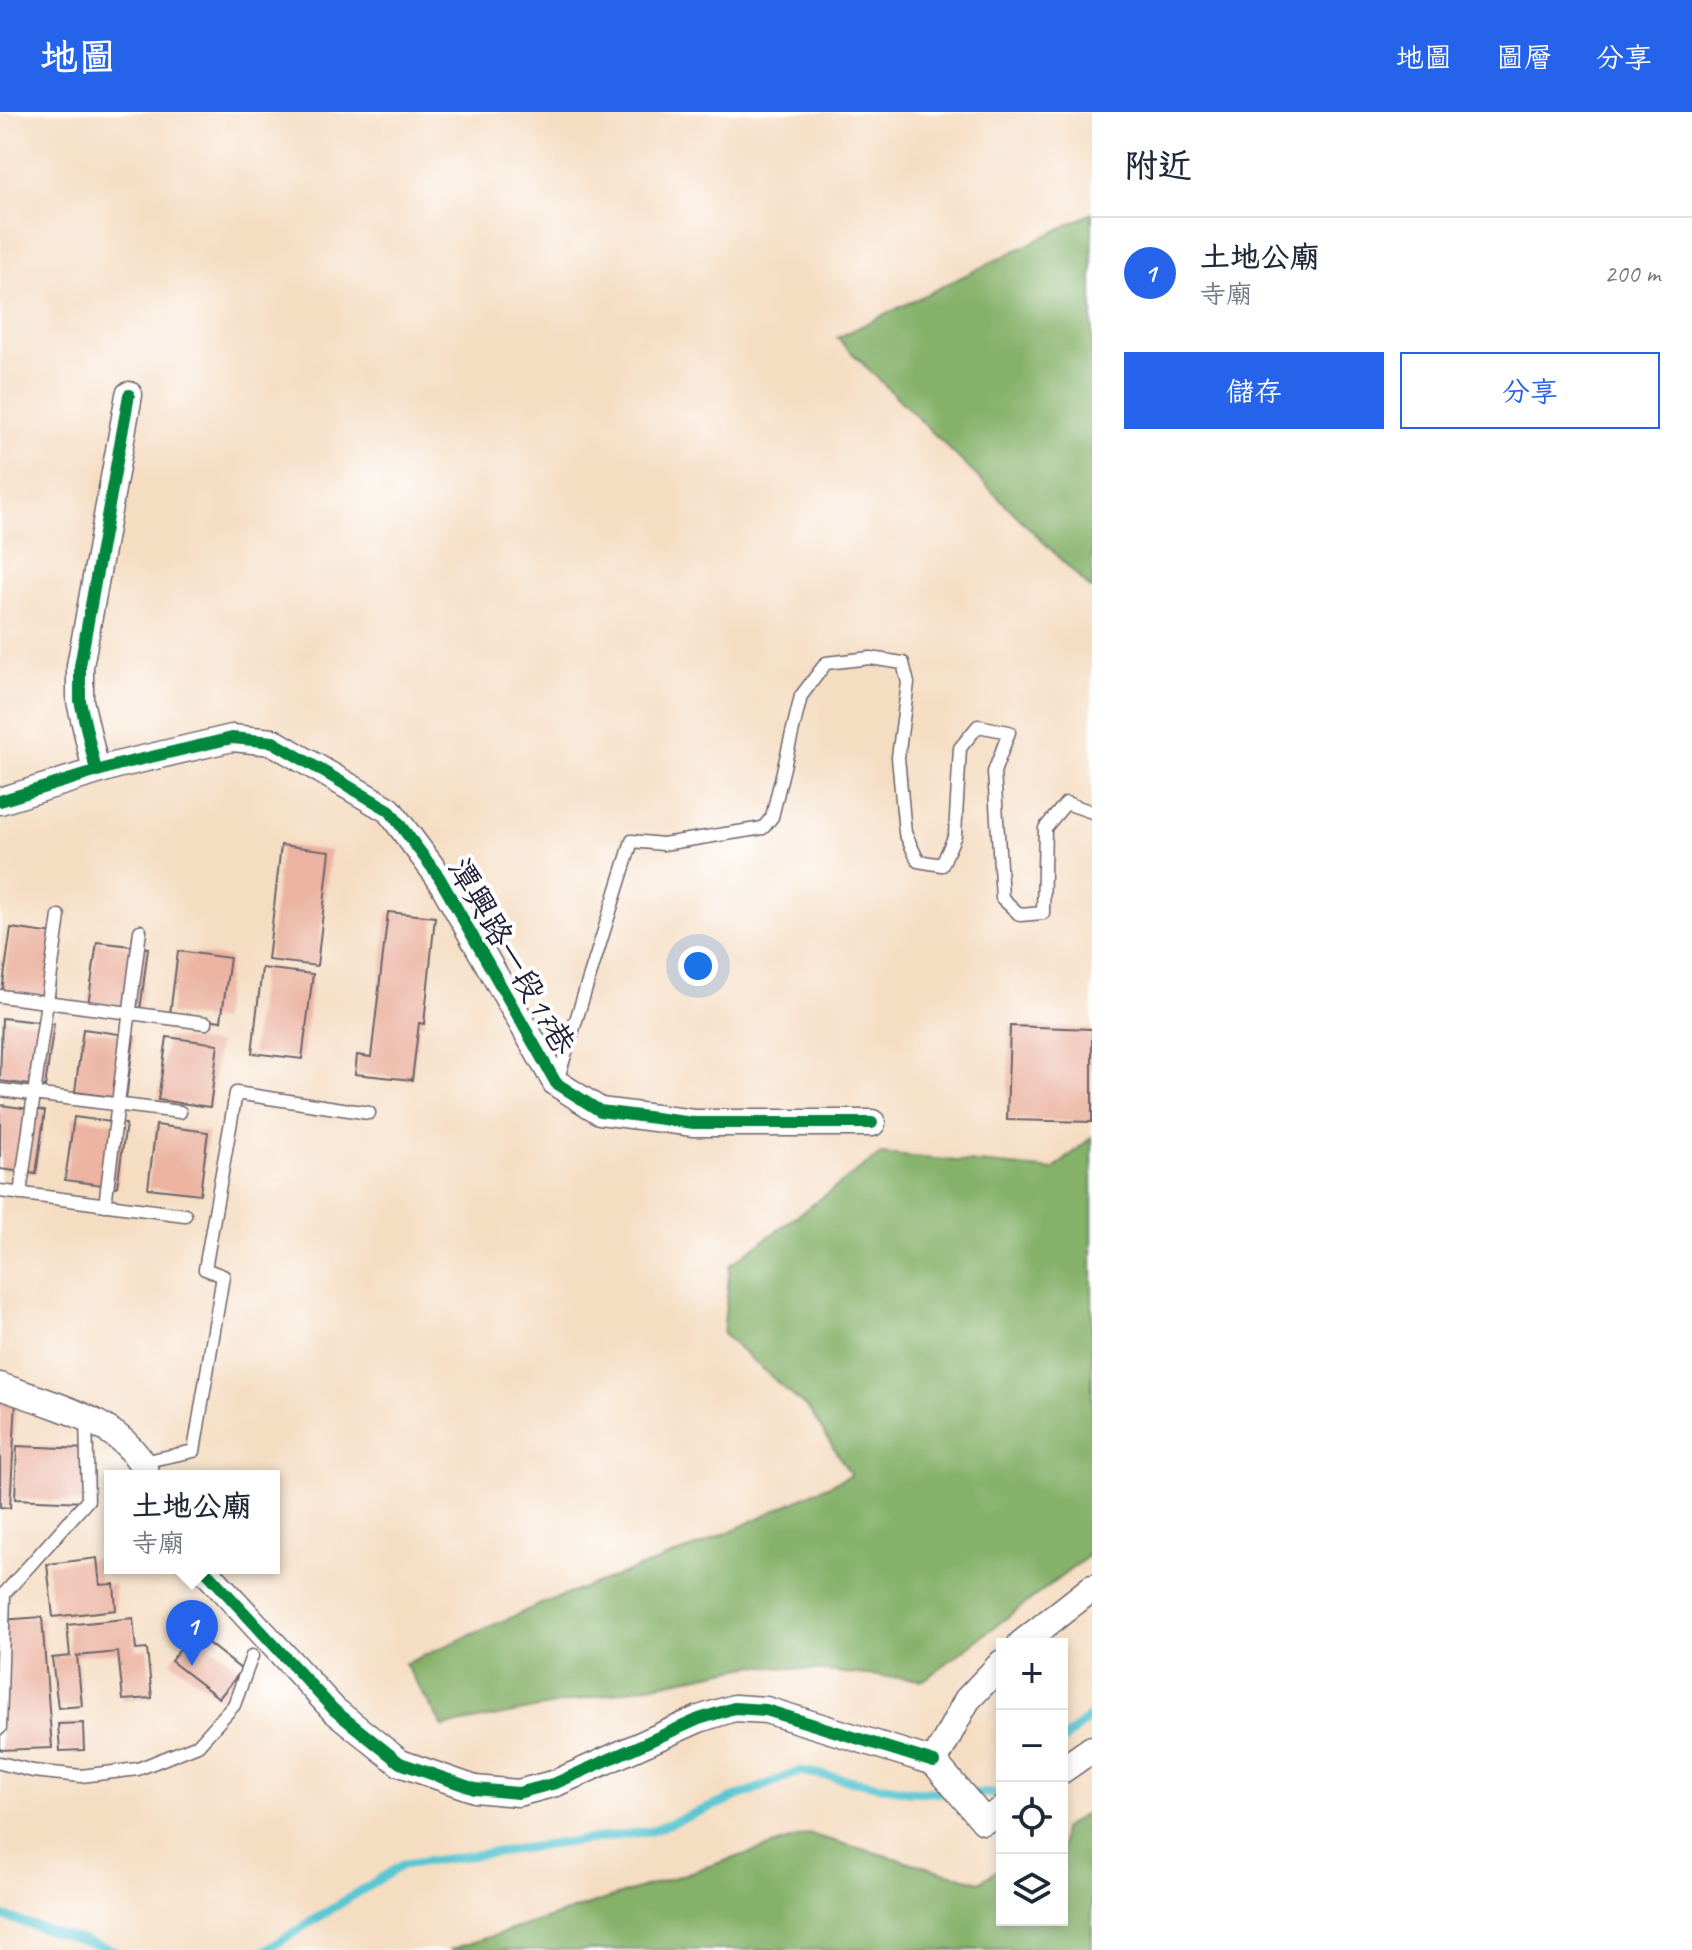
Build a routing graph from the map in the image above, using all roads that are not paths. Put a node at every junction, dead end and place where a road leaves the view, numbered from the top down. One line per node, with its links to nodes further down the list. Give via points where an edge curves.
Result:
1 (129, 395): 2 (street, via 80,666 80,701)
2 (96, 771): 3 (street, 潭興路一段17巷); 11 (street, 潭興路一段17巷, via 232,738 273,742 389,810 439,877)
3 (0, 801)
4 (1092, 812): 11 (lane, via 1066,803 1045,828 1043,913 1020,915 1002,898 994,772 1009,732 978,726 960,748 955,835 942,865 918,861 905,833 898,757 908,683 903,663 870,658 826,663 801,696 772,817 763,828 663,844 632,841)
5 (59, 916): 8 (lane)
6 (140, 931): 9 (lane)
7 (0, 996): 8 (lane)
8 (47, 1003): 9 (lane); 13 (lane)
9 (130, 1013): 10 (lane); 14 (lane)
10 (206, 1023)
11 (556, 1083): 17 (street, 潭興路一段17巷, via 600,1111 694,1123)
12 (0, 1090): 13 (lane)
13 (34, 1094): 14 (lane); 19 (lane)
14 (118, 1105): 15 (lane); 20 (lane)
15 (180, 1112)
16 (369, 1113): 24 (lane, via 236,1093 205,1269 223,1276 194,1451)
17 (872, 1123)
18 (0, 1191): 19 (lane)
19 (20, 1194): 20 (lane)
20 (105, 1205): 21 (lane)
21 (185, 1215)
22 (0, 1386): 23 (street)
23 (86, 1417): 24 (street, via 123,1441); 30 (lane, via 88,1500 4,1594)
24 (145, 1469)
25 (209, 1574): 32 (street, via 334,1710 400,1763 475,1789 518,1793 556,1783 734,1708 766,1710)
26 (1092, 1588): 27 (street)
27 (1029, 1638)
28 (252, 1656): 33 (lane, via 234,1705 198,1745 138,1769 81,1776)
29 (996, 1669): 32 (street, via 967,1700)
30 (0, 1728)
31 (1092, 1749): 34 (street)
32 (934, 1762): 35 (street)
33 (0, 1763)
34 (1068, 1766)
35 (993, 1816)

